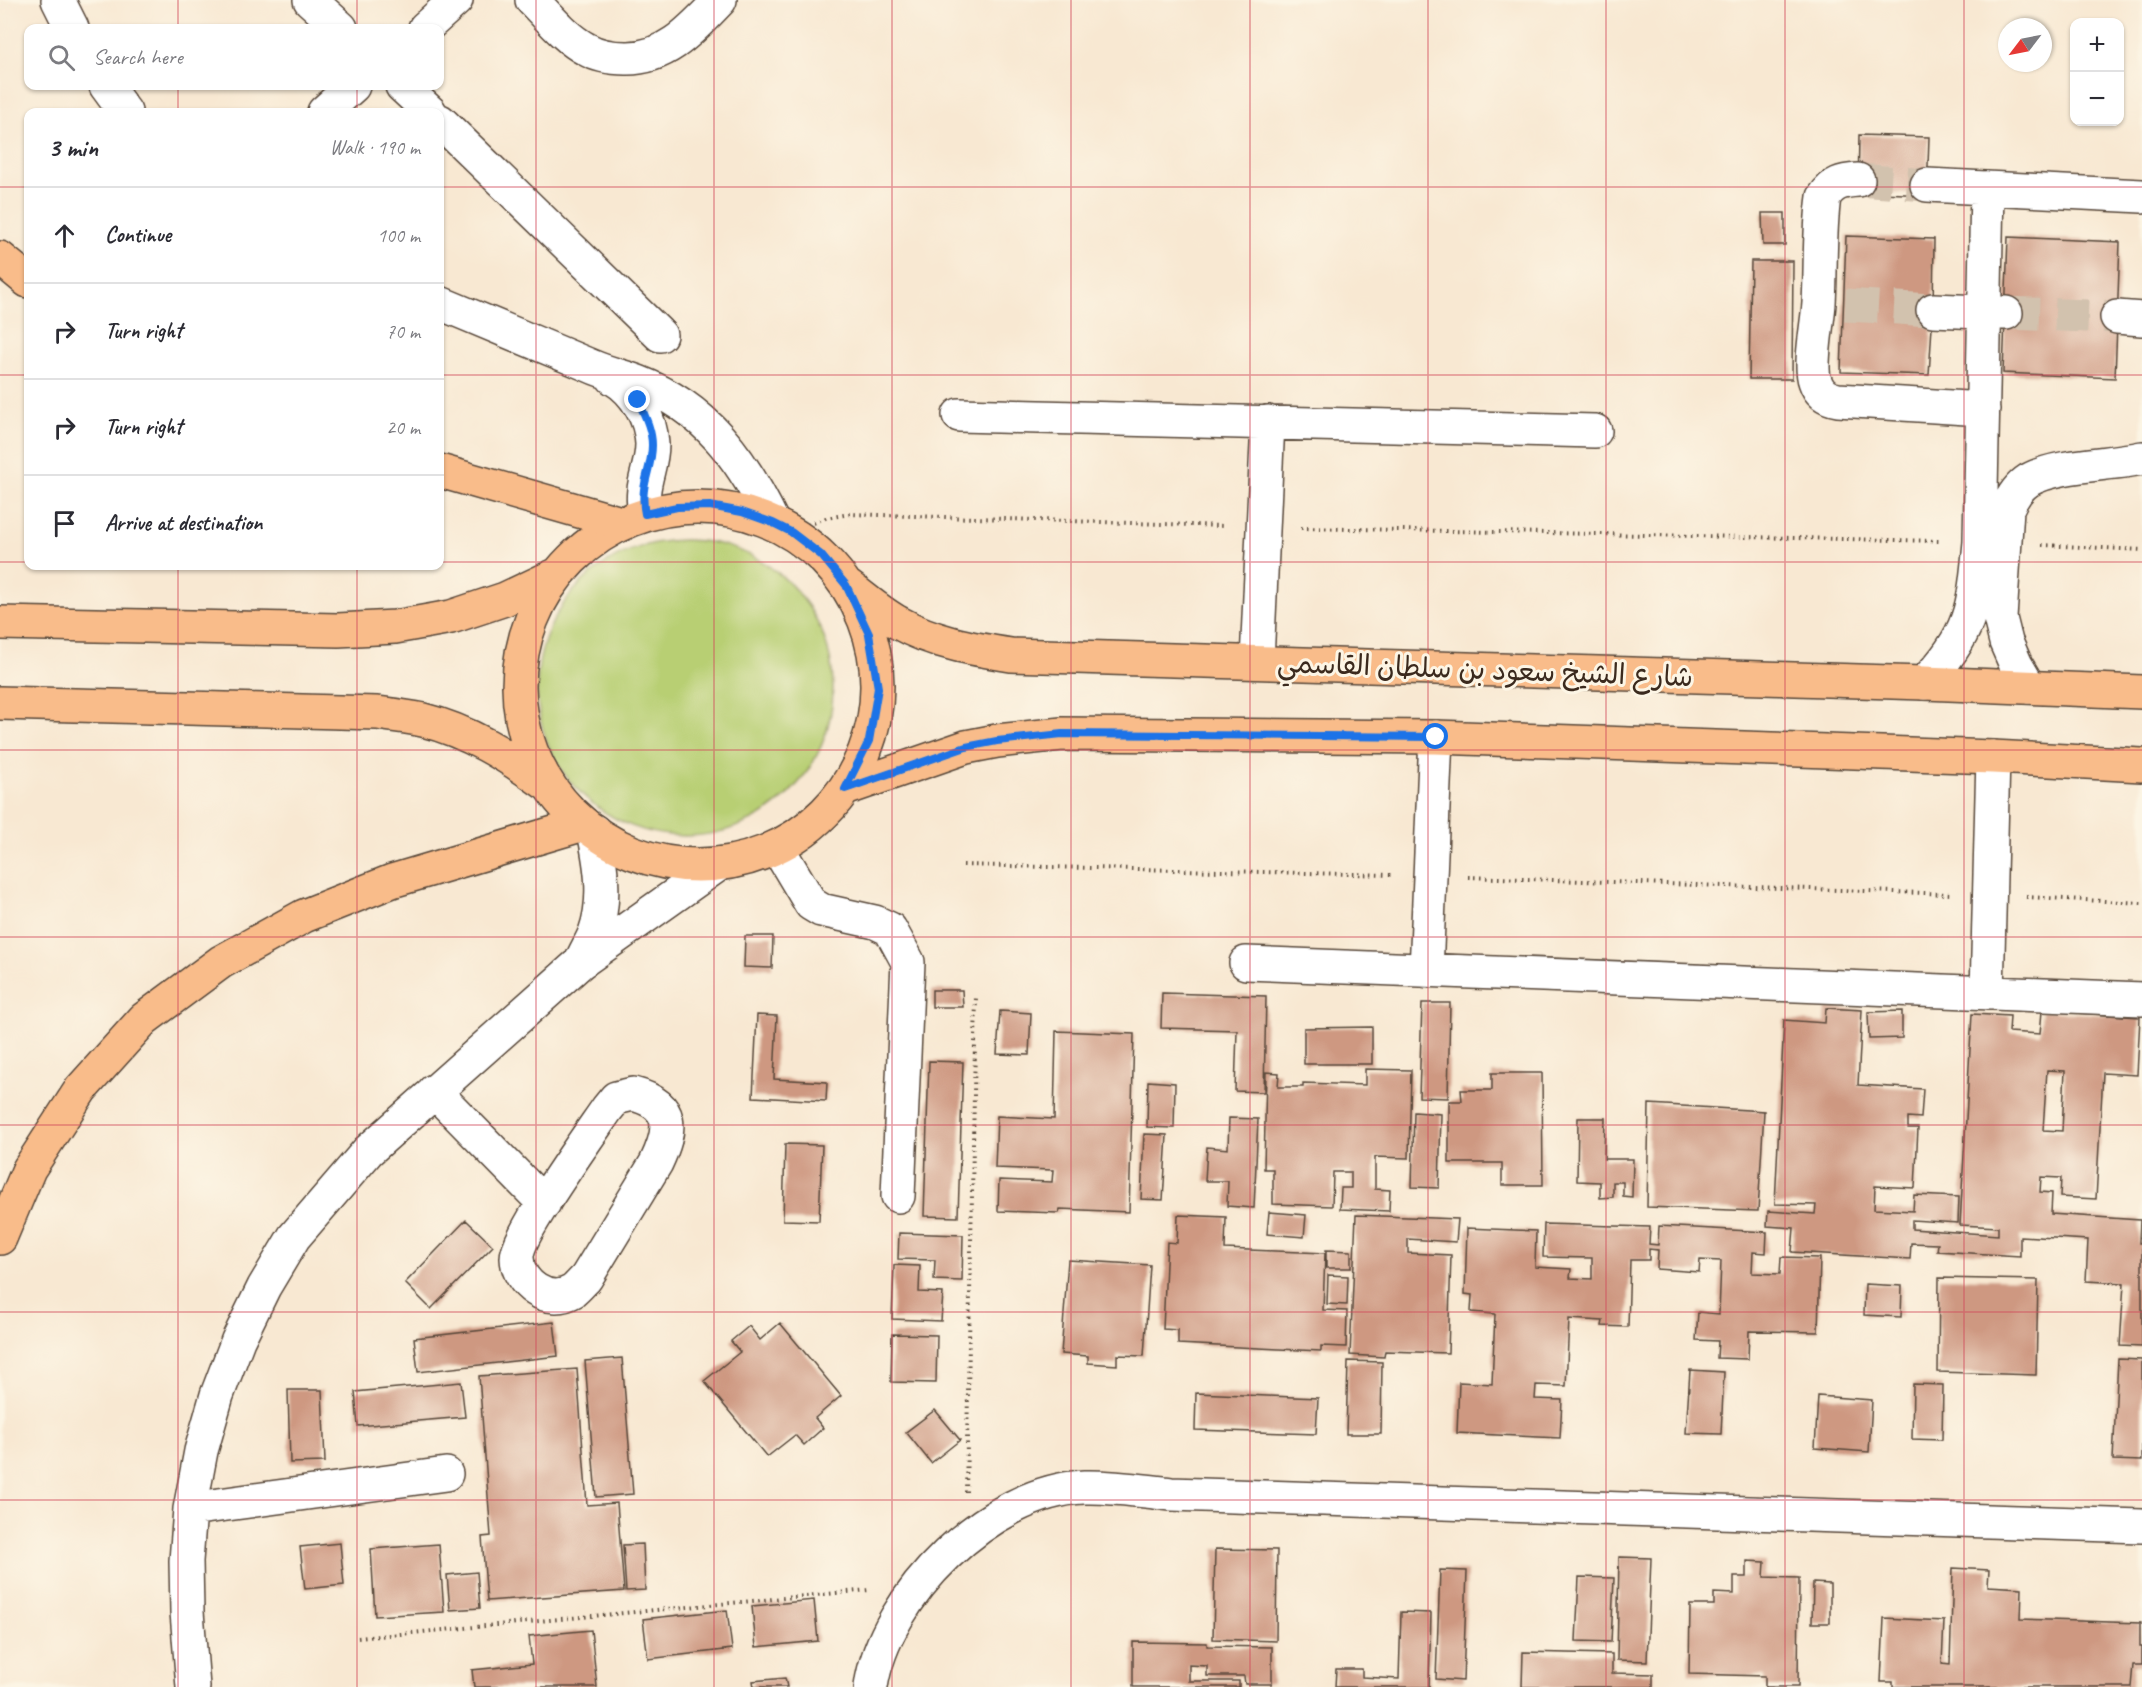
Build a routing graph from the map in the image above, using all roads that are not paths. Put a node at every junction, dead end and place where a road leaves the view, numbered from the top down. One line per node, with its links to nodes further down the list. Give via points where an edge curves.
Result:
1 (57, 0): 6 (street)
2 (310, 0): 7 (street)
3 (456, 0): 8 (street)
4 (532, 0): 5 (street, via 586,49 611,58 638,58 664,50)
5 (720, 0)
6 (70, 24)
7 (337, 24)
8 (429, 24)
9 (109, 90): 12 (street)
10 (349, 90): 13 (street)
11 (406, 90): 14 (street)
12 (122, 108)
13 (328, 108)
14 (426, 108)
15 (444, 126): 25 (street)
16 (1858, 180): 27 (street, via 1838,183 1824,197 1832,304 1814,379 1819,390 1827,398)
17 (1928, 185): 18 (street)
18 (1987, 188): 19 (street); 24 (street)
19 (2142, 196)
20 (0, 258): 21 (main road)
21 (24, 278)
22 (444, 305): 26 (street)
23 (1933, 310): 24 (street)
24 (1996, 312): 27 (street)
25 (660, 335)
26 (601, 371): 33 (street, via 638,400 648,421 652,445); 34 (street, via 639,382 675,400 707,425 734,454)
27 (1983, 409): 35 (street)
28 (959, 415): 29 (street)
29 (1269, 422): 30 (street); 39 (street)
30 (1595, 431)
31 (2142, 458): 35 (street, via 2043,473 2027,481 2013,494)
32 (444, 472): 33 (main road)
33 (633, 519): 34 (main road, via 677,507 710,506 742,512); 36 (main road, via 586,545)
34 (782, 528): 37 (main road, via 821,555)
35 (1992, 542): 40 (street, via 1958,643); 41 (street, via 2006,642)
36 (556, 575): 38 (main road, via 505,599 451,617 395,627 338,630); 47 (main road, via 534,614 521,657 520,702 530,746)
37 (846, 585): 39 (main road, شارع الشيخ سعود بن سلطان القاسمي, via 899,623 974,649 1055,657); 48 (main road, via 869,634 878,688 869,741)
38 (0, 623)
39 (1257, 661): 40 (main road, شارع الشيخ سعود بن سلطان القاسمي)
40 (1924, 683): 41 (main road, شارع الشيخ سعود بن سلطان القاسمي)
41 (2029, 687): 42 (main road, شارع الشيخ سعود بن سلطان القاسمي)
42 (2142, 692)
43 (0, 703): 47 (main road, via 377,712 435,724 469,736 511,758)
44 (1436, 737): 45 (main road); 48 (main road, via 1062,734 966,747); 54 (street)
45 (1993, 757): 46 (main road); 55 (street)
46 (2142, 765)
47 (550, 786): 49 (main road)
48 (845, 789): 50 (main road, via 825,813)
49 (589, 827): 51 (main road, via 633,852 675,864); 52 (street, via 601,865 602,899 595,932); 60 (main road, via 392,881 304,916 221,962 144,1019 81,1089 30,1169)
50 (777, 848): 51 (main road); 58 (street, via 811,904 890,929 908,962)
51 (719, 864): 52 (street)
52 (580, 962): 57 (street)
53 (1246, 963): 54 (street)
54 (1426, 970): 55 (street)
55 (1987, 993): 56 (street)
56 (2142, 999)
57 (434, 1091): 59 (street); 63 (street, via 368,1151 333,1191 294,1237 264,1287 217,1395)
58 (898, 1196)
59 (544, 1203): 59 (street, via 516,1256 520,1275 534,1290 553,1296 572,1291 586,1278 656,1163 669,1128 663,1112 650,1099 633,1094 616,1098)
60 (0, 1238)
61 (446, 1474): 63 (street)
62 (1171, 1494): 64 (street); 65 (street, via 1056,1513 1026,1525); 65 (street, via 1083,1487 1017,1504 965,1537)
63 (190, 1509): 66 (street, via 186,1571)
64 (2142, 1526)
65 (937, 1576): 67 (street, via 899,1613 883,1642); 68 (street, via 935,1597 906,1646)
66 (193, 1687)
67 (871, 1687)
68 (894, 1687)

